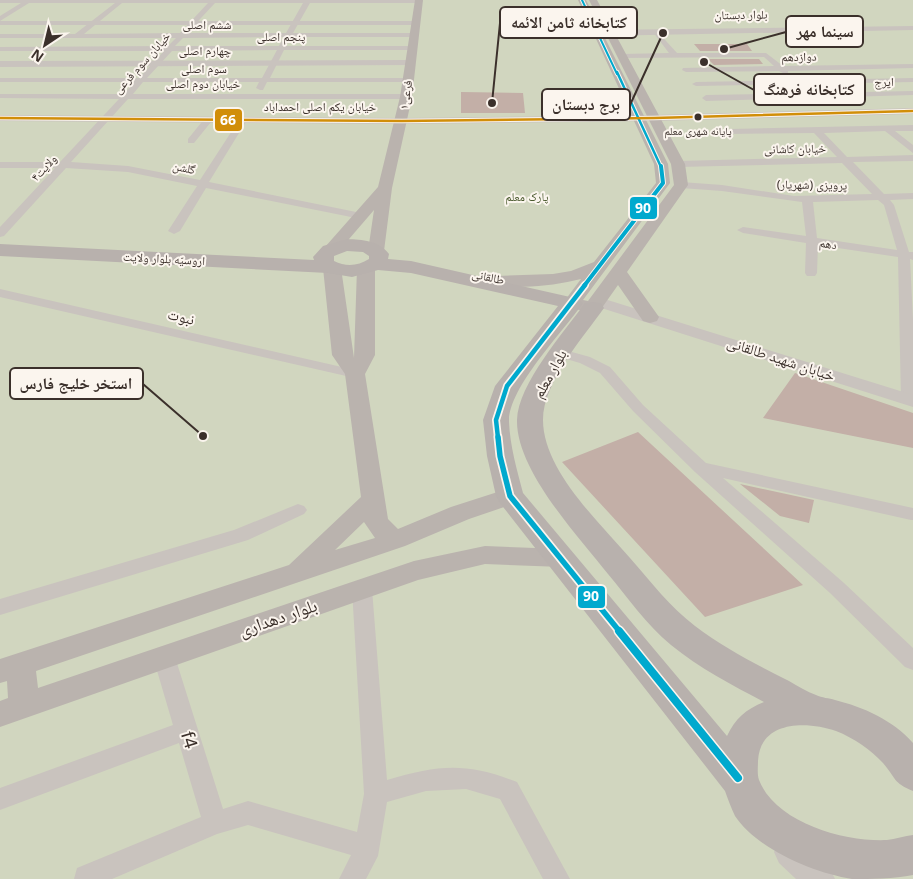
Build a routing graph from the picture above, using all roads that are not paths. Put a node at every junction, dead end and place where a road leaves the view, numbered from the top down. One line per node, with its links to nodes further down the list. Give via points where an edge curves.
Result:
1 (582, 0): 30 (main road, بلوار معلم)
2 (593, 0): 21 (main road, بلوار معلم)
3 (0, 1): 4 (street)
4 (29, 1): 5 (street); 10 (street)
5 (121, 1): 6 (street); 13 (street)
6 (214, 1): 7 (street); 16 (street, خیابان سوم فرعی)
7 (308, 1): 8 (street); 19 (street)
8 (416, 9): 26 (street); 31 (main road, فرعی۱)
9 (0, 12): 10 (street)
10 (11, 12): 11 (street); 22 (street)
11 (30, 12)
12 (98, 12): 13 (street)
13 (107, 12): 14 (street); 24 (street)
14 (117, 12)
15 (194, 12): 16 (street)
16 (204, 12): 17 (street); 25 (street, خیابان سوم فرعی)
17 (214, 12)
18 (292, 12): 19 (street)
19 (302, 12): 20 (street); 26 (street)
20 (311, 12)
21 (600, 15): 27 (street, بلوار دبستان, via 650,28); 28 (main road, بلوار معلم)
22 (0, 19)
23 (0, 23): 24 (street)
24 (93, 23): 25 (street); 33 (street)
25 (194, 23): 26 (street); 34 (street, خیابان سوم فرعی)
26 (295, 23): 35 (street)
27 (913, 26): 29 (street, بلوار دبستان)
28 (610, 32): 29 (street, بلوار دبستان); 30 (street, بلوار دبستان); 42 (main road, بلوار معلم)
29 (656, 32): 43 (street)
30 (598, 33): 70 (main road, بلوار معلم)
31 (414, 35): 35 (street, ششم اصلی); 38 (main road, فرعی۱)
32 (0, 36): 33 (street, ششم اصلی)
33 (76, 36): 34 (street, ششم اصلی); 40 (street)
34 (182, 36): 35 (street, ششم اصلی); 41 (street, خیابان سوم فرعی)
35 (288, 36): 37 (street)
36 (691, 46): 44 (street)
37 (281, 48): 38 (street, پنجم اصلی); 41 (street, پنجم اصلی); 48 (street)
38 (412, 48): 49 (main road, فرعی۱)
39 (0, 49): 40 (street, پنجم اصلی)
40 (60, 49): 41 (street, پنجم اصلی); 46 (street)
41 (170, 49): 47 (street, خیابان سوم فرعی)
42 (622, 56): 43 (street); 74 (main road, بلوار معلم)
43 (675, 56): 44 (street)
44 (699, 56): 52 (street, via 766,55)
45 (0, 64): 46 (street, چهارم اصلی)
46 (42, 64): 47 (street, چهارم اصلی); 55 (street)
47 (157, 64): 48 (street, چهارم اصلی); 56 (street, خیابان سوم فرعی)
48 (273, 64): 49 (street, چهارم اصلی); 57 (street)
49 (410, 64): 58 (main road, فرعی۱)
50 (913, 66): 51 (street, دوازدهم)
51 (871, 67): 52 (street, دوازدهم); 59 (street)
52 (781, 68): 53 (street, دوازدهم); 61 (street)
53 (686, 70)
54 (0, 80): 55 (street, سوم اصلی)
55 (20, 80): 56 (street, سوم اصلی); 64 (street)
56 (141, 80): 57 (street, سوم اصلی); 66 (street, خیابان سوم فرعی)
57 (264, 80): 58 (street, سوم اصلی); 69 (street)
58 (408, 80): 67 (main road, فرعی۱)
59 (890, 80): 60 (street); 61 (street); 63 (street)
60 (913, 80)
61 (797, 82): 62 (street); 65 (street)
62 (696, 84)
63 (912, 94): 65 (street, ایرج)
64 (0, 96): 66 (street, خیابان دوم اصلی)
65 (808, 96): 68 (street, ایرج); 72 (street)
66 (127, 97): 69 (street, خیابان دوم اصلی); 75 (street, خیابان سوم فرعی)
67 (406, 97): 69 (street, خیابان دوم اصلی); 80 (main road, فرعی۱)
68 (706, 98)
69 (253, 101)
70 (634, 106): 74 (main road, بلوار معلم); 76 (street)
71 (913, 111): 72 (street)
72 (824, 114): 74 (street); 83 (street)
73 (0, 118): 75 (street, خیابان یکم اصلی احمداباد)
74 (647, 118): 76 (street, خیابان یکم اصلی احمداباد); 86 (main road, بلوار معلم); 92 (main road, بلوار معلم)
75 (106, 119): 77 (street, خیابان یکم اصلی احمداباد); 94 (street, ولایت۴)
76 (602, 119): 79 (street, خیابان یکم اصلی احمداباد); 86 (street, via 628,124)
77 (208, 120): 78 (street, خیابان یکم اصلی احمداباد); 88 (street)
78 (243, 120): 80 (street, خیابان یکم اصلی احمداباد); 97 (street)
79 (434, 120): 80 (street, خیابان یکم اصلی احمداباد); 87 (street, via 407,131)
80 (402, 121): 87 (main road, فرعی۱)
81 (886, 128): 82 (street); 83 (street); 89 (street)
82 (913, 128)
83 (842, 129): 84 (street)
84 (816, 130): 85 (street); 91 (street)
85 (730, 132)
86 (646, 133): 112 (main road, بلوار معلم, via 661,164 663,183)
87 (398, 139): 98 (main road, فرعی۱)
88 (191, 142)
89 (913, 150)
90 (913, 158): 91 (street, خیابان کاشانی)
91 (847, 160): 92 (street, خیابان کاشانی); 101 (street)
92 (678, 164): 96 (main road, بلوار معلم)
93 (5, 165): 94 (street, گلشن); 95 (street)
94 (64, 165): 97 (street, گلشن, via 128,169); 106 (street, ولایت۴)
95 (0, 174)
96 (681, 184): 100 (street, پرویزی (شهریار)); 114 (main road, بلوار معلم)
97 (203, 185): 103 (street, گلشن); 105 (street)
98 (385, 188): 103 (main road); 110 (main road, فرعی۱)
99 (913, 196): 101 (street, پرویزی (شهریار))
100 (806, 199): 101 (street, پرویزی (شهریار)); 107 (street)
101 (885, 201): 102 (street); 109 (street)
102 (913, 207)
103 (361, 216): 111 (main road)
104 (742, 230): 107 (street, دهم)
105 (174, 231)
106 (0, 235): 111 (main road, اروسیّه بلوار ولایت)
107 (812, 242): 109 (street, دهم); 113 (street)
108 (0, 250): 111 (main road, اروسیّه بلوار ولایت)
109 (909, 256): 121 (street)
110 (374, 259): 111 (main road, طالقانی, via 352,271); 115 (main road, طالقانی); 120 (main road, فرعی۱, via 364,355)
111 (329, 260): 120 (main road, via 342,355)
112 (601, 266): 115 (main road, via 559,280); 117 (main road, بلوار معلم)
113 (811, 272)
114 (619, 273): 117 (main road, بلوار معلم); 118 (main road)
115 (501, 284): 117 (main road, طالقانی); 119 (main road, via 522,298 536,313)
116 (0, 293): 120 (street, نبوت)
117 (585, 302): 118 (street, خیابان شهيد طالقانی); 119 (main road, بلوار معلم)
118 (650, 317): 121 (street, خیابان شهيد طالقانی)
119 (550, 350): 122 (street, via 585,360 605,370 638,408); 123 (main road, بلوار معلم, via 507,386 496,420 500,456); 125 (main road, بلوار معلم, via 530,419 535,450)
120 (355, 374): 124 (main road)
121 (911, 400)
122 (701, 468): 127 (street); 134 (street, via 837,588)
123 (510, 496): 125 (main road); 128 (main road); 129 (main road, بلوار معلم)
124 (372, 500): 128 (main road, via 376,520 384,532); 130 (main road)
125 (568, 504): 137 (main road, بلوار معلم, via 668,622 715,658)
126 (298, 510): 132 (street, via 241,536)
127 (911, 514)
128 (396, 540): 130 (main road)
129 (562, 558): 131 (main road, بلوار دهداری, via 485,555 414,571); 141 (main road, بلوار معلم)
130 (296, 573): 135 (main road)
131 (362, 589): 133 (main road, بلوار دهداری); 142 (street)
132 (0, 607)
133 (164, 657): 136 (main road, بلوار دهداری); 138 (street, f4)
134 (913, 661)
135 (10, 668): 136 (main road)
136 (12, 709)
137 (810, 710): 139 (main road, via 838,715); 141 (main road, via 789,710 754,726 743,740 738,758)
138 (186, 730): 143 (street); 144 (street, f4)
139 (902, 747): 140 (main road)
140 (913, 773)
141 (738, 778): 146 (main road, via 747,804 765,830)
142 (376, 794): 145 (street); 150 (street, via 426,780 466,778 508,790)
143 (0, 799)
144 (215, 822): 145 (street, via 248,813); 148 (street)
145 (367, 847): 149 (street)
146 (790, 852): 147 (main road, via 820,867 851,875 880,874); 151 (street)
147 (910, 866)
148 (87, 879)
149 (352, 879)
150 (557, 879)
151 (819, 879)

